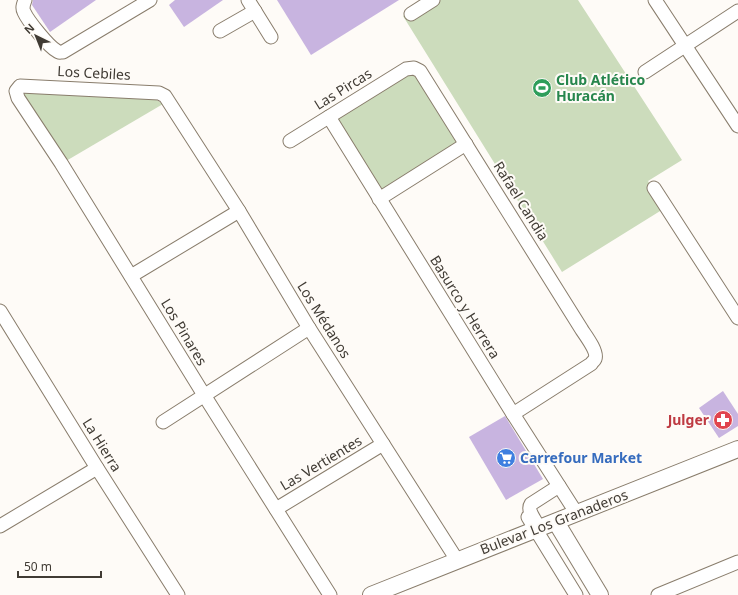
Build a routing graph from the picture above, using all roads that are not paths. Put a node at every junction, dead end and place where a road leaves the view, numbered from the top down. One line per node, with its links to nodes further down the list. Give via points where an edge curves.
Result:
1 (24, 0): 2 (street, via 24,11 29,20 51,47 63,52)
2 (150, 0)
3 (433, 0): 7 (street)
4 (655, 0): 10 (street)
5 (251, 5): 8 (street); 9 (street)
6 (738, 11): 10 (street)
7 (411, 14)
8 (220, 31)
9 (271, 36)
10 (685, 46): 12 (street); 16 (street)
11 (414, 68): 15 (street, Las Pircas, via 406,69); 18 (street, Rafael Candia, via 420,71)
12 (645, 72)
13 (20, 86): 14 (street, Los Cebiles, via 152,92); 22 (street, Los Pinares, via 16,91 18,98)
14 (165, 96): 21 (street, Los Médanos)
15 (329, 117): 17 (street, Las Pircas); 20 (street, Basurco y Herrera)
16 (738, 126)
17 (290, 141)
18 (466, 144): 20 (street); 27 (street, Rafael Candia, via 596,355 590,364)
19 (654, 188): 24 (street)
20 (379, 199): 27 (street, Basurco y Herrera)
21 (238, 211): 22 (street); 25 (street, Los Médanos)
22 (131, 276): 26 (street, Los Pinares)
23 (0, 311): 31 (street, La Hierra)
24 (738, 318)
25 (309, 328): 26 (street); 29 (street, Los Médanos)
26 (204, 395): 28 (street); 33 (street, Los Pinares)
27 (513, 414): 32 (street, Basurco y Herrera)
28 (163, 422)
29 (383, 444): 33 (street, Las Vertientes); 38 (street, Los Médanos)
30 (738, 449): 34 (main road, Bulevar Los Granaderos)
31 (97, 468): 37 (street); 40 (street, La Hierra)
32 (559, 486): 34 (street, Basurco y Herrera); 36 (street, via 529,507)
33 (276, 509): 41 (street, Los Pinares)
34 (576, 514): 35 (main road, Bulevar Los Granaderos)
35 (556, 522): 36 (main road, Bulevar Los Granaderos); 44 (main road)
36 (534, 525): 38 (main road, Bulevar Los Granaderos); 43 (street)
37 (0, 526)
38 (457, 560): 42 (main road, Bulevar Los Granaderos)
39 (738, 562): 45 (street)
40 (178, 595)
41 (330, 595)
42 (371, 595)
43 (576, 595)
44 (600, 595)
45 (658, 595)

